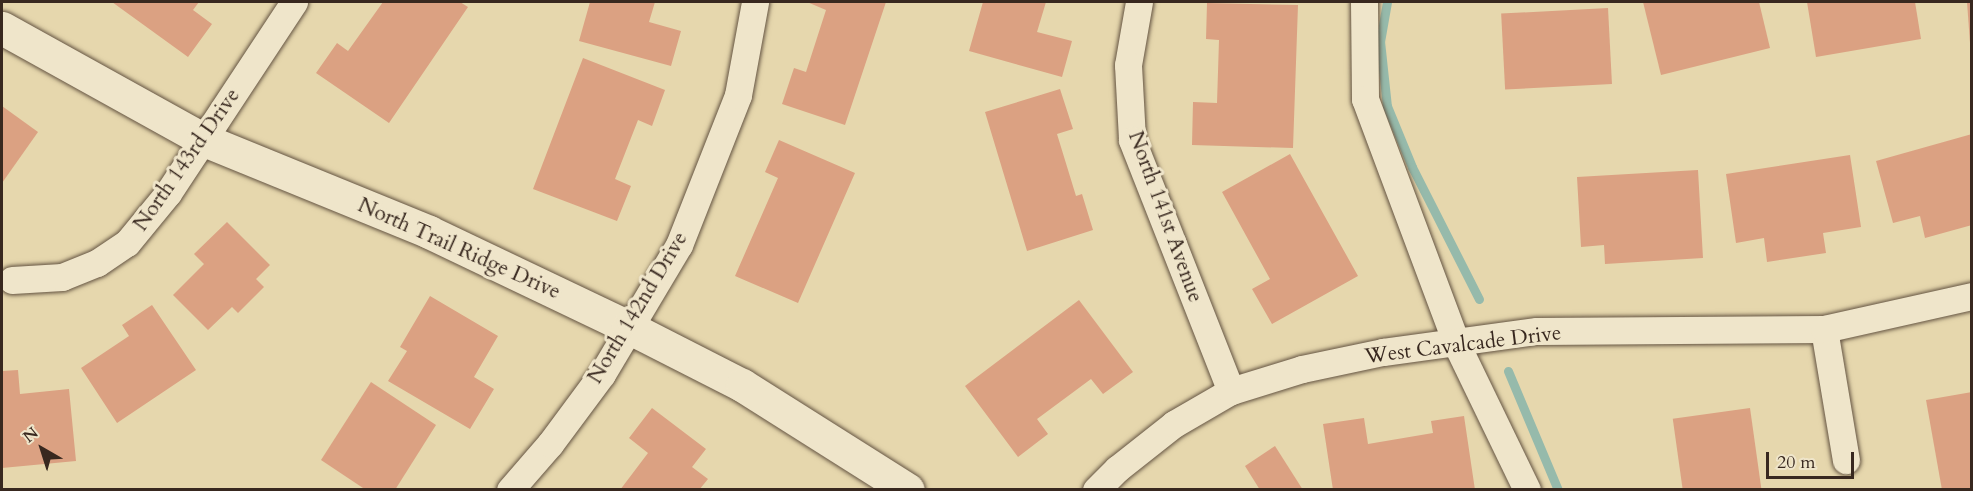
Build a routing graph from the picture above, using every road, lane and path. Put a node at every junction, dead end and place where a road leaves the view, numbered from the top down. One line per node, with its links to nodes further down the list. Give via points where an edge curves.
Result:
1 (294, 2): 6 (street, North 143rd Drive)
2 (755, 2): 9 (street, North 142nd Drive, via 738,95 684,235)
3 (1139, 2): 12 (street, North 141st Avenue, via 1128,64 1132,140)
4 (1364, 2): 11 (street, via 1365,99)
5 (2, 28): 6 (street, North Trail Ridge Drive)
6 (204, 141): 7 (street, North 143rd Drive, via 168,194 127,243 97,263 62,277); 9 (street, North Trail Ridge Drive, via 429,232)
7 (12, 280)
8 (1971, 296): 10 (street, West Cavalcade Drive)
9 (627, 327): 14 (street, North 142nd Drive, via 602,374 550,444); 15 (street, North Trail Ridge Drive, via 742,385)
10 (1824, 329): 11 (street, West Cavalcade Drive, via 1538,332); 13 (street)
11 (1460, 342): 12 (street, West Cavalcade Drive, via 1383,352 1302,369); 17 (street)
12 (1231, 391): 16 (street, West Cavalcade Drive, via 1174,424)
13 (1846, 460)
14 (510, 489)
15 (908, 489)
16 (1096, 489)
17 (1527, 489)

